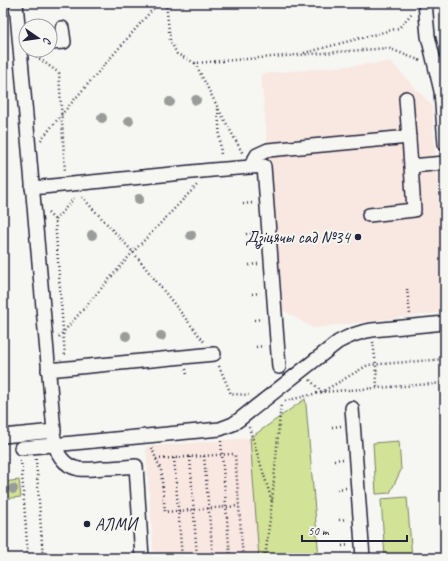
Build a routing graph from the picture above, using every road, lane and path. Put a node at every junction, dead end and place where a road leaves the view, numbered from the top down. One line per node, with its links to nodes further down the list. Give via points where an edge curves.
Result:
1 (16, 3): 6 (street)
2 (158, 3): 16 (path)
3 (166, 3): 12 (path, via 170,40 177,54)
4 (425, 3): 13 (street, via 428,36)
5 (414, 11): 9 (path, via 399,28)
6 (19, 18)
7 (62, 28): 8 (street, via 64,42)
8 (58, 42)
9 (298, 55): 12 (path); 13 (path, via 388,48)
10 (25, 58): 25 (street)
11 (39, 58): 16 (path, via 59,73)
12 (195, 63): 15 (path)
13 (436, 67): 19 (street, via 441,91)
14 (406, 98): 17 (street)
15 (218, 108): 22 (path); 23 (path, via 222,163)
16 (62, 114): 18 (path); 24 (path, via 65,179)
17 (409, 137): 21 (street); 22 (street, via 268,150 257,155)
18 (40, 142)
19 (445, 144)
20 (445, 163): 21 (street)
21 (411, 166): 28 (street, via 414,210)
22 (250, 167): 23 (street); 49 (street, via 264,166)
23 (212, 170): 24 (street); 32 (path)
24 (70, 184): 25 (street)
25 (32, 188): 45 (street)
26 (253, 203): 27 (path)
27 (243, 204)
28 (369, 215)
29 (55, 220): 32 (path, via 79,194)
30 (255, 233): 31 (path)
31 (246, 234)
32 (133, 252): 45 (path); 46 (path)
33 (258, 264): 34 (path)
34 (249, 265)
35 (407, 289): 41 (path)
36 (260, 293): 37 (path)
37 (252, 294)
38 (262, 319): 39 (path)
39 (254, 320)
40 (443, 324): 41 (street); 47 (path)
41 (411, 326): 42 (street)
42 (372, 330): 48 (path); 51 (street, via 354,334 338,342)
43 (264, 346): 44 (path)
44 (256, 347)
45 (47, 352): 50 (street)
46 (214, 354): 50 (street); 55 (path, via 231,394)
47 (445, 359): 48 (path)
48 (376, 364): 53 (path); 54 (path, via 368,365)
49 (279, 366)
50 (48, 370): 67 (street)
51 (301, 371): 54 (path); 55 (street)
52 (445, 383): 53 (path)
53 (377, 388): 54 (path)
54 (322, 392): 57 (path)
55 (268, 396): 60 (street)
56 (285, 396): 57 (path)
57 (281, 402): 79 (path)
58 (352, 408): 96 (street)
59 (445, 414): 61 (path)
60 (245, 415): 64 (street); 79 (path)
61 (440, 415)
62 (344, 426): 63 (path)
63 (332, 427)
64 (220, 429): 65 (street); 70 (path)
65 (151, 435): 67 (street); 74 (path)
66 (3, 436): 67 (street)
67 (54, 438): 68 (street); 89 (street, via 60,457 74,468 136,466)
68 (35, 446): 69 (street); 88 (path)
69 (21, 448): 87 (path)
70 (222, 455): 71 (path); 80 (path, via 235,455); 81 (path)
71 (204, 456): 72 (path); 82 (path)
72 (190, 457): 73 (path); 83 (path)
73 (174, 458): 74 (path); 84 (path)
74 (156, 459): 84 (path, via 161,470 165,512)
75 (347, 459): 76 (path)
76 (334, 460)
77 (349, 487): 78 (path)
78 (337, 489)
79 (272, 502): 95 (path)
80 (239, 506): 81 (path); 94 (path)
81 (226, 507): 82 (path); 93 (path)
82 (208, 509): 83 (path); 92 (path)
83 (193, 510): 84 (path); 91 (path)
84 (178, 511): 90 (path)
85 (351, 518): 86 (path)
86 (339, 520)
87 (28, 558)
88 (43, 558)
89 (142, 558)
90 (182, 558)
91 (197, 558)
92 (213, 558)
93 (230, 558)
94 (243, 558)
95 (265, 558)
96 (363, 558)

